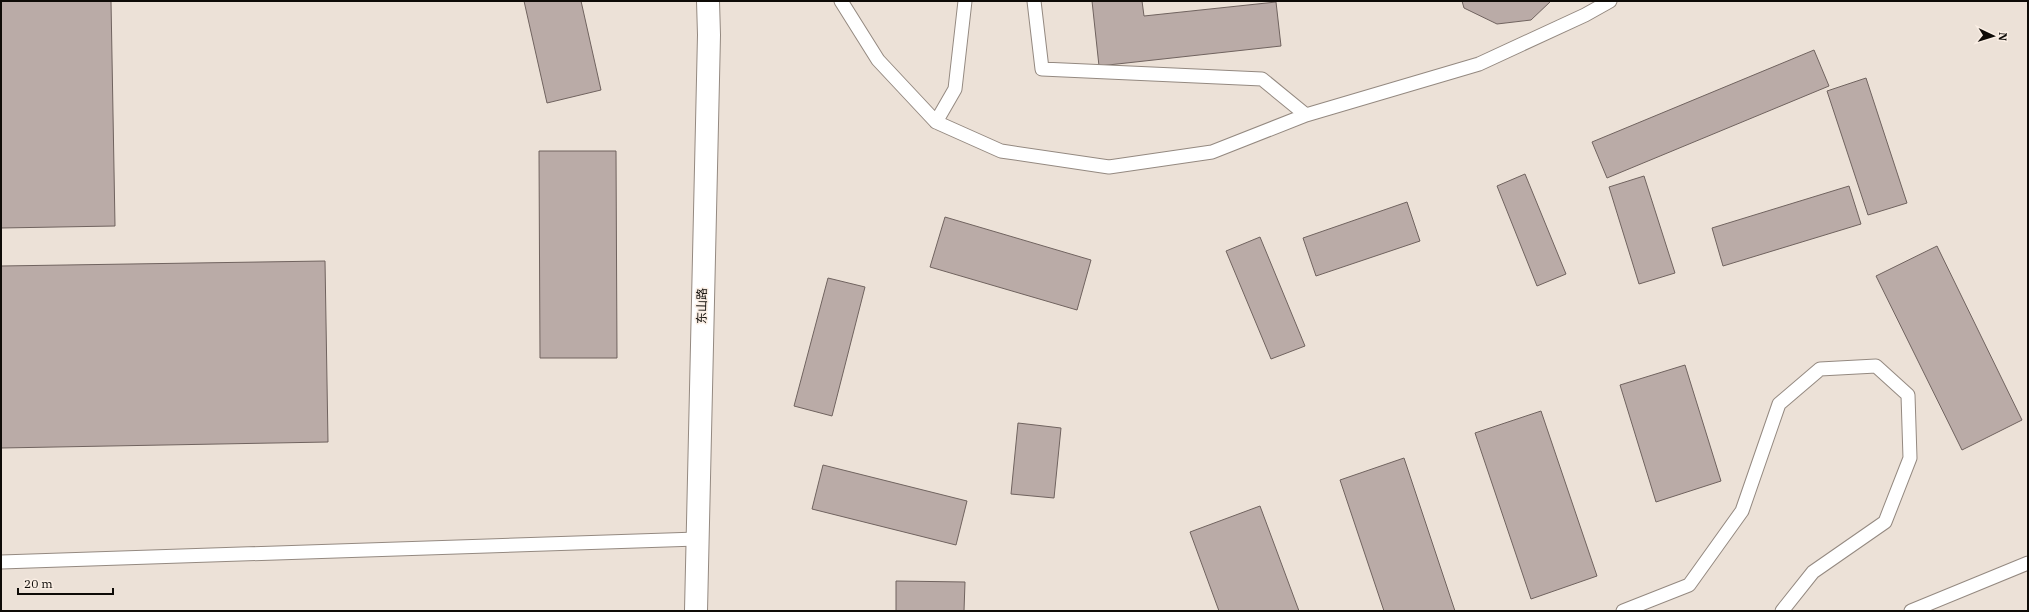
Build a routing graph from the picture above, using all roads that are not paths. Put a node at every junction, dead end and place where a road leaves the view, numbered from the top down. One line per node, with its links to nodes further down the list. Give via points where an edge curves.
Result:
1 (708, 1): 8 (main road, 东山路)
2 (841, 1): 7 (lane, via 878,60)
3 (965, 1): 7 (lane, via 955,89)
4 (1034, 1): 6 (lane, via 1042,69 1262,79)
5 (1610, 1): 6 (lane, via 1479,64)
6 (1306, 115): 7 (lane, via 1212,152 1109,167 1001,151)
7 (936, 122)
8 (697, 539): 9 (lane); 11 (main road, 东山路)
9 (1, 562)
10 (2028, 563): 14 (lane)
11 (696, 611)
12 (1623, 611): 13 (lane, via 1689,585 1742,511 1779,404 1820,369 1876,366 1908,395 1910,458 1885,522 1813,572)
13 (1782, 611)
14 (1911, 611)

